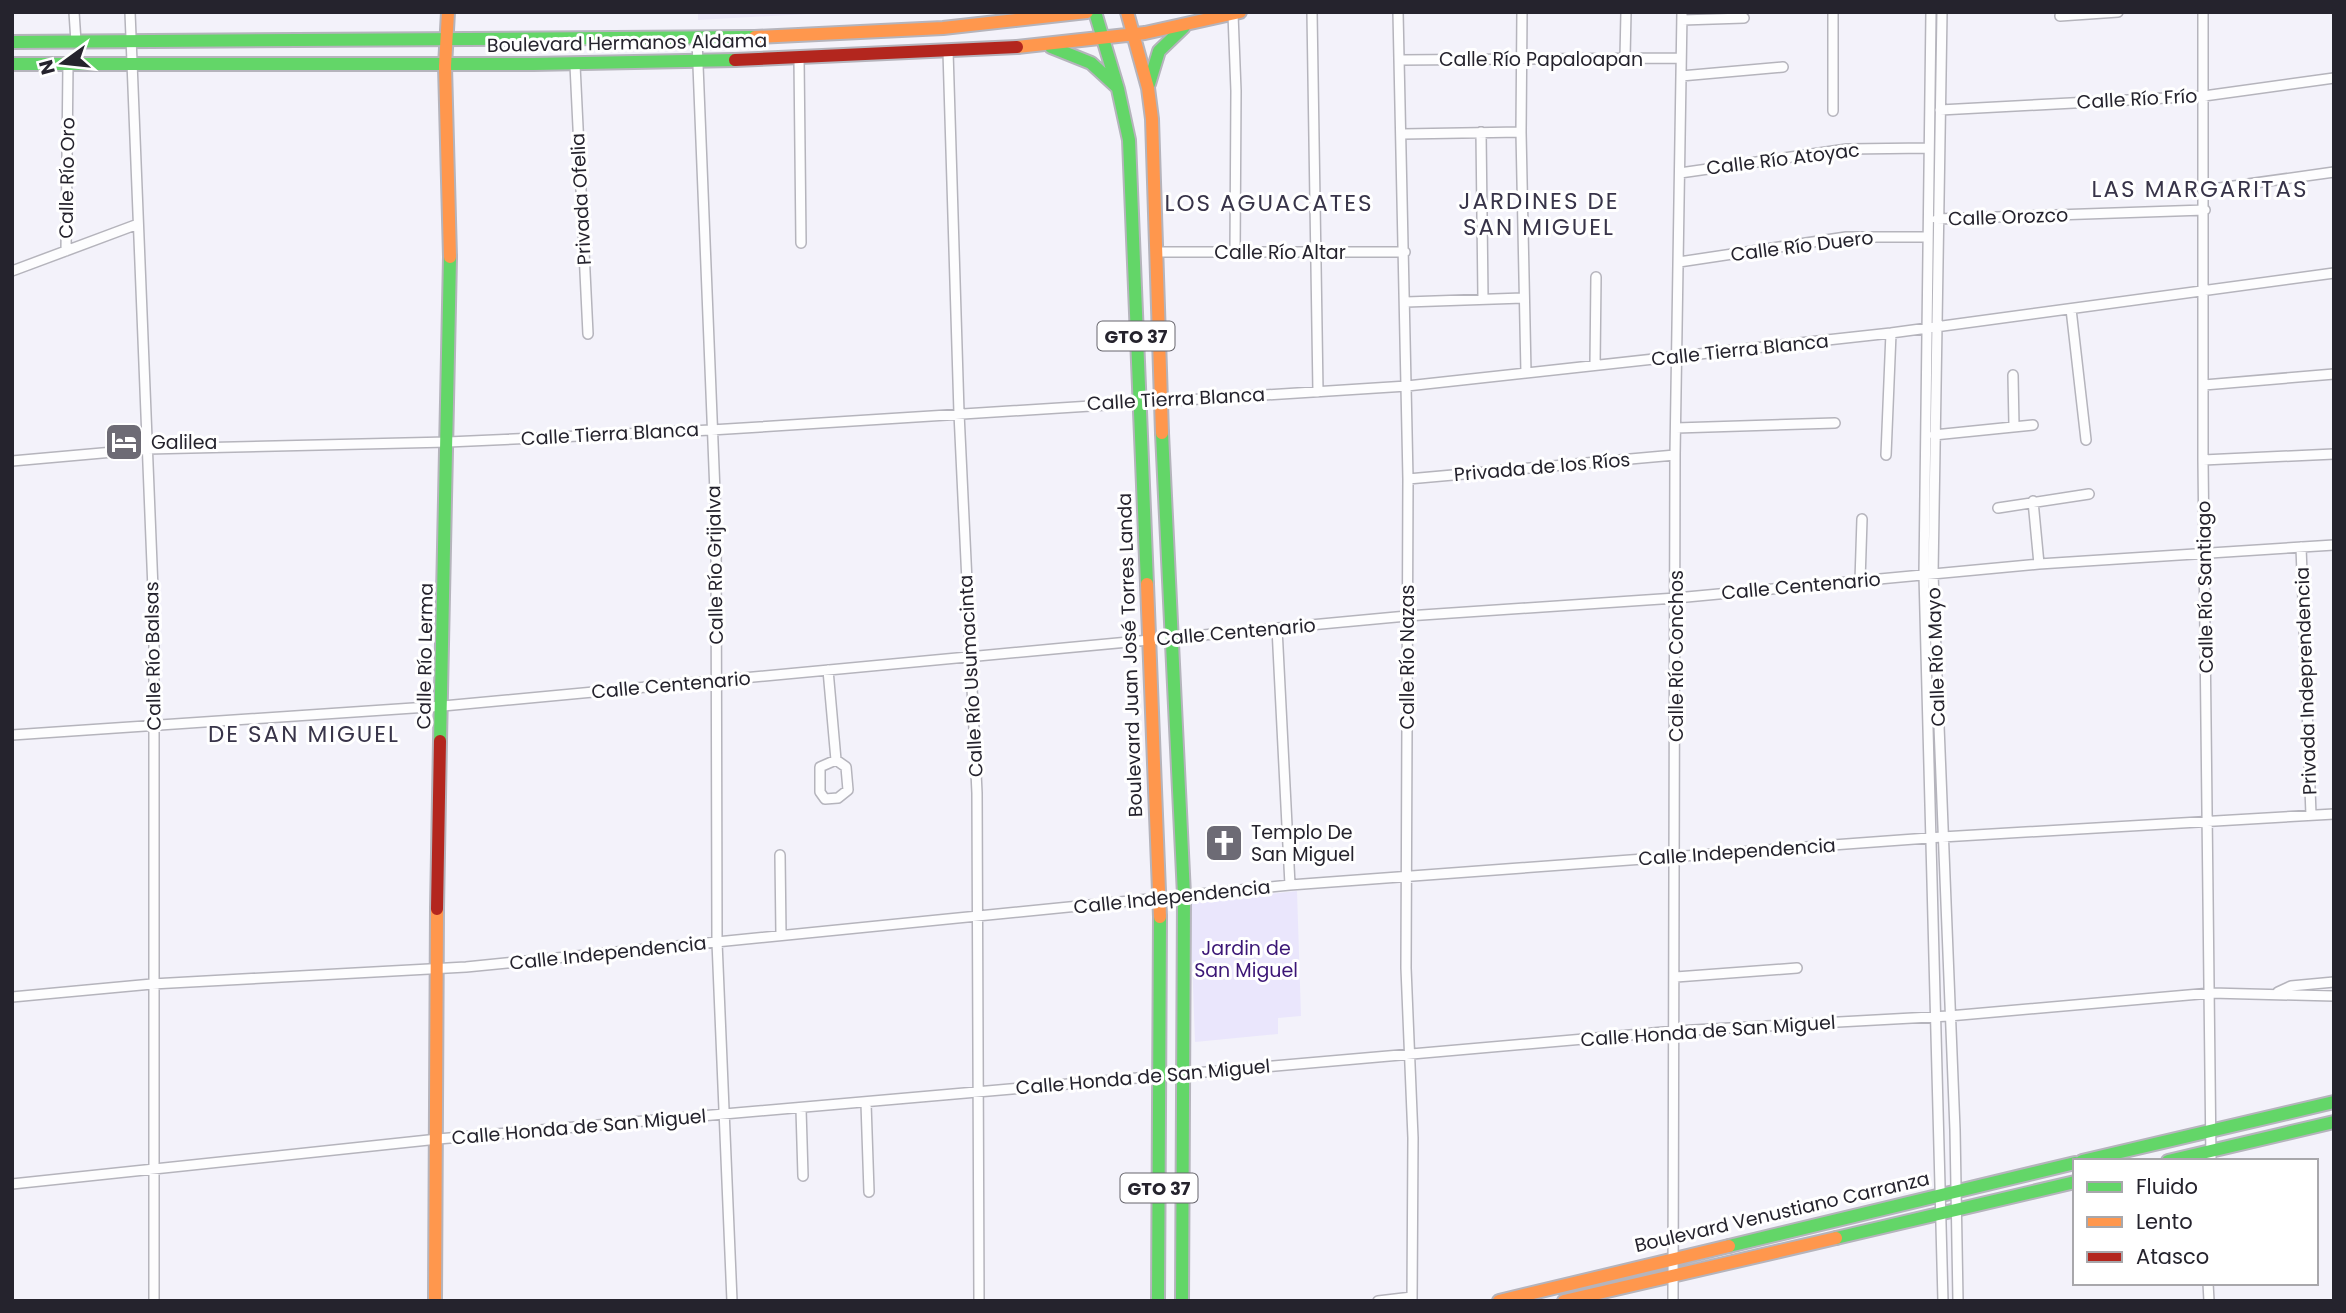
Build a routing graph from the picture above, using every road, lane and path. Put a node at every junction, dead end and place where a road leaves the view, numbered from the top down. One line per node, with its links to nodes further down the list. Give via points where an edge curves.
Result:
1 (74, 12): 27 (street)
2 (130, 12): 28 (street, Calle Río Balsas)
3 (448, 12): 29 (main road, Calle Río Lerma)
4 (1048, 12): 21 (main road)
5 (1087, 12): 21 (main road, Boulevard Hermanos Aldama)
6 (1095, 12): 24 (main road, Boulevard Juan José Torres Landa / GTO 37)
7 (1127, 12): 23 (main road, Boulevard Juan José Torres Landa / GTO 37)
8 (1312, 12): 64 (street)
9 (1398, 12): 36 (street, Calle Río Nazas)
10 (1522, 12): 33 (street)
11 (1626, 12): 34 (street)
12 (1833, 12): 50 (street)
13 (1931, 12): 54 (street, Calle Río Mayo)
14 (1942, 12): 49 (street, Calle Río Mayo)
15 (2118, 12): 19 (street)
16 (2203, 12): 48 (street, Calle Río Santiago)
17 (1237, 13): 22 (main road, Boulevard Hermanos Aldama); 67 (street)
18 (1682, 16): 20 (street); 35 (street, Calle Río Conchos)
19 (2060, 16)
20 (1744, 18)
21 (1032, 21): 25 (main road, Boulevard Hermanos Aldama)
22 (1189, 24): 23 (main road, Boulevard Hermanos Aldama); 46 (main road, via 1158,50)
23 (1133, 33): 24 (main road, Boulevard Hermanos Aldama); 46 (main road, Boulevard Juan José Torres Landa / GTO 37)
24 (1102, 37): 30 (main road, Boulevard Hermanos Aldama); 47 (main road, Boulevard Juan José Torres Landa / GTO 37)
25 (697, 40): 29 (main road, Boulevard Hermanos Aldama); 37 (street, Calle Río Grijalva)
26 (12, 41): 27 (main road, Boulevard Hermanos Aldama)
27 (76, 42): 28 (main road, Boulevard Hermanos Aldama)
28 (130, 43): 29 (main road, Boulevard Hermanos Aldama); 40 (street, Calle Río Balsas)
29 (447, 43): 42 (main road, Calle Río Lerma)
30 (1032, 45): 31 (main road, Boulevard Hermanos Aldama); 47 (main road, via 1080,56)
31 (948, 51): 32 (main road, Boulevard Hermanos Aldama); 90 (street, Calle Río Usumacinta)
32 (799, 58): 37 (main road, Boulevard Hermanos Aldama); 62 (street)
33 (1523, 58): 34 (street, Calle Río Papaloapan); 36 (street, Calle Río Papaloapan); 52 (street)
34 (1625, 58): 35 (street, Calle Río Papaloapan)
35 (1681, 58): 44 (street, Calle Río Conchos)
36 (1401, 60): 53 (street, Calle Río Nazas)
37 (698, 63): 41 (main road, Boulevard Hermanos Aldama); 95 (street, Calle Río Grijalva)
38 (12, 64): 39 (main road, Boulevard Hermanos Aldama)
39 (68, 64): 40 (main road, Boulevard Hermanos Aldama); 63 (street, Calle Río Oro)
40 (132, 64): 42 (main road, Boulevard Hermanos Aldama); 60 (street, Calle Río Balsas)
41 (575, 65): 42 (main road, Boulevard Hermanos Aldama); 79 (street, Privada Ofelia)
42 (445, 66): 98 (main road, Calle Río Lerma, via 450,252)
43 (1783, 67): 44 (street)
44 (1681, 76): 56 (street, Calle Río Conchos)
45 (2334, 78): 48 (street, Calle Río Frío)
46 (1148, 88): 65 (main road, Boulevard Juan José Torres Landa / GTO 37)
47 (1118, 89): 88 (main road, Boulevard Juan José Torres Landa / GTO 37, via 1129,140)
48 (2203, 96): 49 (street, Calle Río Frío); 57 (street, Calle Río Santiago)
49 (1940, 110): 59 (street, Calle Río Mayo)
50 (1833, 111)
51 (1481, 132): 52 (street); 53 (street); 73 (street)
52 (1521, 132): 74 (street)
53 (1403, 134): 66 (street, Calle Río Nazas)
54 (1929, 148): 56 (street, Calle Río Atoyac, via 1847,149); 61 (street, Calle Río Mayo)
55 (2334, 172): 57 (street)
56 (1680, 173): 68 (street, Calle Río Conchos)
57 (2204, 190): 58 (street, Calle Río Santiago)
58 (2205, 211): 59 (street, Calle Orozco); 72 (street, Calle Río Santiago)
59 (1937, 219): 77 (street, Calle Río Mayo)
60 (138, 224): 63 (street); 99 (street, Calle Río Balsas)
61 (1927, 237): 68 (street, Calle Río Duero, via 1846,237); 77 (street, Calle Río Mayo)
62 (801, 243)
63 (66, 251): 69 (street)
64 (1315, 251): 66 (street, Calle Río Altar); 67 (street, Calle Río Altar); 87 (street)
65 (1156, 252): 67 (street, Calle Río Altar); 89 (main road, Boulevard Juan José Torres Landa / GTO 37)
66 (1405, 252): 75 (street, Calle Río Nazas)
67 (1235, 253)
68 (1679, 262): 80 (street, Calle Río Conchos)
69 (12, 271)
70 (2334, 273): 72 (street, Calle Tierra Blanca)
71 (1596, 277): 81 (street)
72 (2205, 288): 76 (street, Calle Tierra Blanca); 85 (street, Calle Río Santiago)
73 (1483, 298): 74 (street); 75 (street)
74 (1523, 298): 82 (street)
75 (1406, 302): 86 (street, Calle Río Nazas)
76 (2071, 309): 77 (street, Calle Tierra Blanca); 97 (street)
77 (1930, 328): 78 (street, Calle Tierra Blanca); 96 (street, Calle Río Mayo); 114 (street, Calle Río Mayo)
78 (1891, 333): 80 (street, Calle Tierra Blanca); 102 (street)
79 (588, 334)
80 (1678, 358): 81 (street, Calle Tierra Blanca); 94 (street, Calle Río Conchos)
81 (1595, 365): 82 (street, Calle Tierra Blanca)
82 (1526, 373): 86 (street, Calle Tierra Blanca)
83 (2334, 374): 85 (street)
84 (2013, 375): 93 (street)
85 (2203, 385): 103 (street, Calle Río Santiago)
86 (1407, 386): 87 (street, Calle Tierra Blanca); 105 (street, Calle Río Nazas)
87 (1318, 392): 89 (street, Calle Tierra Blanca)
88 (1139, 400): 89 (street, Calle Tierra Blanca); 90 (street, Calle Tierra Blanca); 120 (main road, Boulevard Juan José Torres Landa / GTO 37)
89 (1160, 400): 119 (main road, Boulevard Juan José Torres Landa / GTO 37)
90 (959, 413): 95 (street, Calle Tierra Blanca); 121 (street, Calle Río Usumacinta)
91 (1835, 423): 94 (street)
92 (2033, 425): 93 (street)
93 (2014, 426): 96 (street)
94 (1676, 428): 101 (street, Calle Río Conchos)
95 (711, 430): 98 (street, Calle Tierra Blanca); 123 (street, Calle Río Grijalva)
96 (1934, 435): 114 (street, Calle Río Mayo)
97 (2086, 440)
98 (448, 442): 99 (street, Calle Tierra Blanca); 124 (main road, Calle Río Lerma)
99 (147, 449): 104 (street, Calle Tierra Blanca); 125 (street, Calle Río Balsas)
100 (2334, 454): 103 (street)
101 (1675, 455): 105 (street, Privada de los Ríos); 116 (street, Calle Río Conchos)
102 (1886, 455)
103 (2203, 460): 112 (street, Calle Río Santiago)
104 (12, 461)
105 (1408, 480): 117 (street, Calle Río Nazas)
106 (2089, 494): 107 (street)
107 (2033, 501): 108 (street); 113 (street)
108 (1998, 508)
109 (1862, 519): 115 (street)
110 (2334, 545): 111 (street, Calle Centenario)
111 (2301, 547): 112 (street, Calle Centenario); 129 (street, Privada Indeprendencia)
112 (2205, 553): 113 (street, Calle Centenario); 130 (street, Calle Río Santiago)
113 (2039, 564): 114 (street, Calle Centenario)
114 (1929, 574): 115 (street, Calle Centenario); 131 (street, Calle Río Mayo); 132 (street, Calle Río Mayo)
115 (1860, 581): 116 (street, Calle Centenario)
116 (1676, 598): 117 (street, Calle Centenario); 134 (street, Calle Río Conchos)
117 (1407, 616): 118 (street, Calle Centenario); 135 (street, Calle Río Nazas)
118 (1277, 628): 119 (street, Calle Centenario); 136 (street)
119 (1172, 638): 120 (street, Calle Centenario); 137 (main road, Boulevard Juan José Torres Landa / GTO 37)
120 (1149, 639): 121 (street, Calle Centenario); 138 (main road, Boulevard Juan José Torres Landa / GTO 37)
121 (969, 657): 122 (street, Calle Centenario); 139 (street, Calle Río Usumacinta)
122 (828, 670): 123 (street, Calle Centenario); 127 (street)
123 (716, 681): 124 (street, Calle Centenario); 141 (street, Calle Río Grijalva)
124 (443, 706): 125 (street, Calle Centenario); 143 (main road, Calle Río Lerma)
125 (155, 726): 126 (street, Calle Centenario); 146 (street, Calle Río Balsas)
126 (12, 735)
127 (836, 760): 127 (street, via 846,767 848,790 838,799 825,799 820,792 820,767)
128 (2334, 814): 129 (street, Calle Independencia)
129 (2311, 816): 130 (street, Calle Independencia)
130 (2207, 821): 131 (street, Calle Independencia); 147 (street, Calle Río Santiago)
131 (1942, 837): 132 (street, Calle Independencia); 152 (street, Calle Río Mayo)
132 (1931, 838): 134 (street, Calle Independencia); 151 (street, Calle Río Mayo)
133 (780, 855): 140 (street)
134 (1676, 857): 135 (street, Calle Independencia); 144 (street, Calle Río Conchos)
135 (1406, 876): 136 (street, Calle Independencia); 154 (street, Calle Río Nazas)
136 (1290, 885): 137 (street, Calle Independencia)
137 (1185, 895): 138 (street, Calle Independencia); 155 (main road, Boulevard Juan José Torres Landa / GTO 37)
138 (1160, 899): 139 (street, Calle Independencia); 156 (main road, Boulevard Juan José Torres Landa / GTO 37)
139 (979, 914): 140 (street, Calle Independencia); 157 (street, Calle Río Usumacinta)
140 (781, 935): 141 (street, Calle Independencia)
141 (717, 942): 143 (street, Calle Independencia); 161 (street, Calle Río Grijalva)
142 (1797, 968): 144 (street)
143 (436, 970): 146 (street, Calle Independencia); 166 (main road, Calle Río Lerma)
144 (1676, 977): 153 (street, Calle Río Conchos)
145 (2334, 982): 148 (street, Calle Honda de San Miguel, via 2291,986)
146 (152, 984): 150 (street, Calle Independencia); 171 (street, Calle Río Balsas)
147 (2211, 993): 148 (street, Calle Honda de San Miguel); 152 (street, Calle Honda de San Miguel); 165 (street, Calle Río Santiago)
148 (2276, 993): 149 (street, Calle Honda de San Miguel)
149 (2334, 996)
150 (12, 997)
151 (1934, 1016): 152 (street, Calle Honda de San Miguel); 153 (street, Calle Honda de San Miguel); 164 (street, Calle Río Mayo)
152 (1949, 1016): 163 (street, Calle Río Mayo)
153 (1675, 1031): 154 (street, Calle Honda de San Miguel); 180 (street, Calle Río Conchos)
154 (1409, 1054): 155 (street, Calle Honda de San Miguel); 182 (street, Calle Río Nazas)
155 (1184, 1073): 156 (street, Calle Honda de San Miguel); 189 (main road, Boulevard Juan José Torres Landa / GTO 37)
156 (1159, 1075): 157 (street, Calle Honda de San Miguel); 188 (main road, Boulevard Juan José Torres Landa / GTO 37)
157 (980, 1091): 159 (street, Calle Honda de San Miguel); 187 (street, Calle Río Usumacinta)
158 (2334, 1102): 165 (main road)
159 (866, 1103): 160 (street, Calle Honda de San Miguel); 176 (street)
160 (801, 1108): 161 (street, Calle Honda de San Miguel); 172 (street)
161 (724, 1114): 166 (street, Calle Honda de San Miguel); 186 (street, Calle Río Grijalva)
162 (2334, 1122): 167 (main road)
163 (1955, 1130): 164 (street); 175 (street, Calle Río Mayo)
164 (1940, 1131): 177 (street, Calle Río Mayo)
165 (2211, 1131): 167 (street, Calle Río Santiago); 168 (main road)
166 (438, 1139): 171 (street, Calle Honda de San Miguel); 185 (main road, Calle Río Lerma)
167 (2211, 1156): 169 (main road)
168 (2091, 1159)
169 (2185, 1159)
170 (2073, 1163): 175 (main road, Boulevard Venustiano Carranza)
171 (152, 1169): 174 (street, Calle Honda de San Miguel); 184 (street, Calle Río Balsas)
172 (803, 1177)
173 (2073, 1182): 178 (main road, Boulevard Venustiano Carranza)
174 (12, 1184)
175 (1956, 1190): 177 (main road, Boulevard Venustiano Carranza); 178 (street, Calle Río Mayo)
176 (869, 1192)
177 (1940, 1194): 179 (street, Calle Río Mayo); 180 (main road, Boulevard Venustiano Carranza)
178 (1956, 1210): 179 (main road, Boulevard Venustiano Carranza); 194 (street, Calle Río Mayo)
179 (1941, 1214): 181 (main road, Boulevard Venustiano Carranza); 193 (street, Calle Río Mayo)
180 (1674, 1258): 181 (street, Calle Río Conchos); 191 (main road, Boulevard Venustiano Carranza)
181 (1674, 1274): 183 (main road, Boulevard Venustiano Carranza); 192 (street, Calle Río Conchos)
182 (1412, 1299): 190 (street)
183 (1568, 1300)
184 (154, 1301)
185 (435, 1301)
186 (732, 1301)
187 (979, 1301)
188 (1158, 1301)
189 (1182, 1301)
190 (1378, 1301)
191 (1499, 1301)
192 (1674, 1301)
193 (1942, 1301)
194 (1958, 1301)

